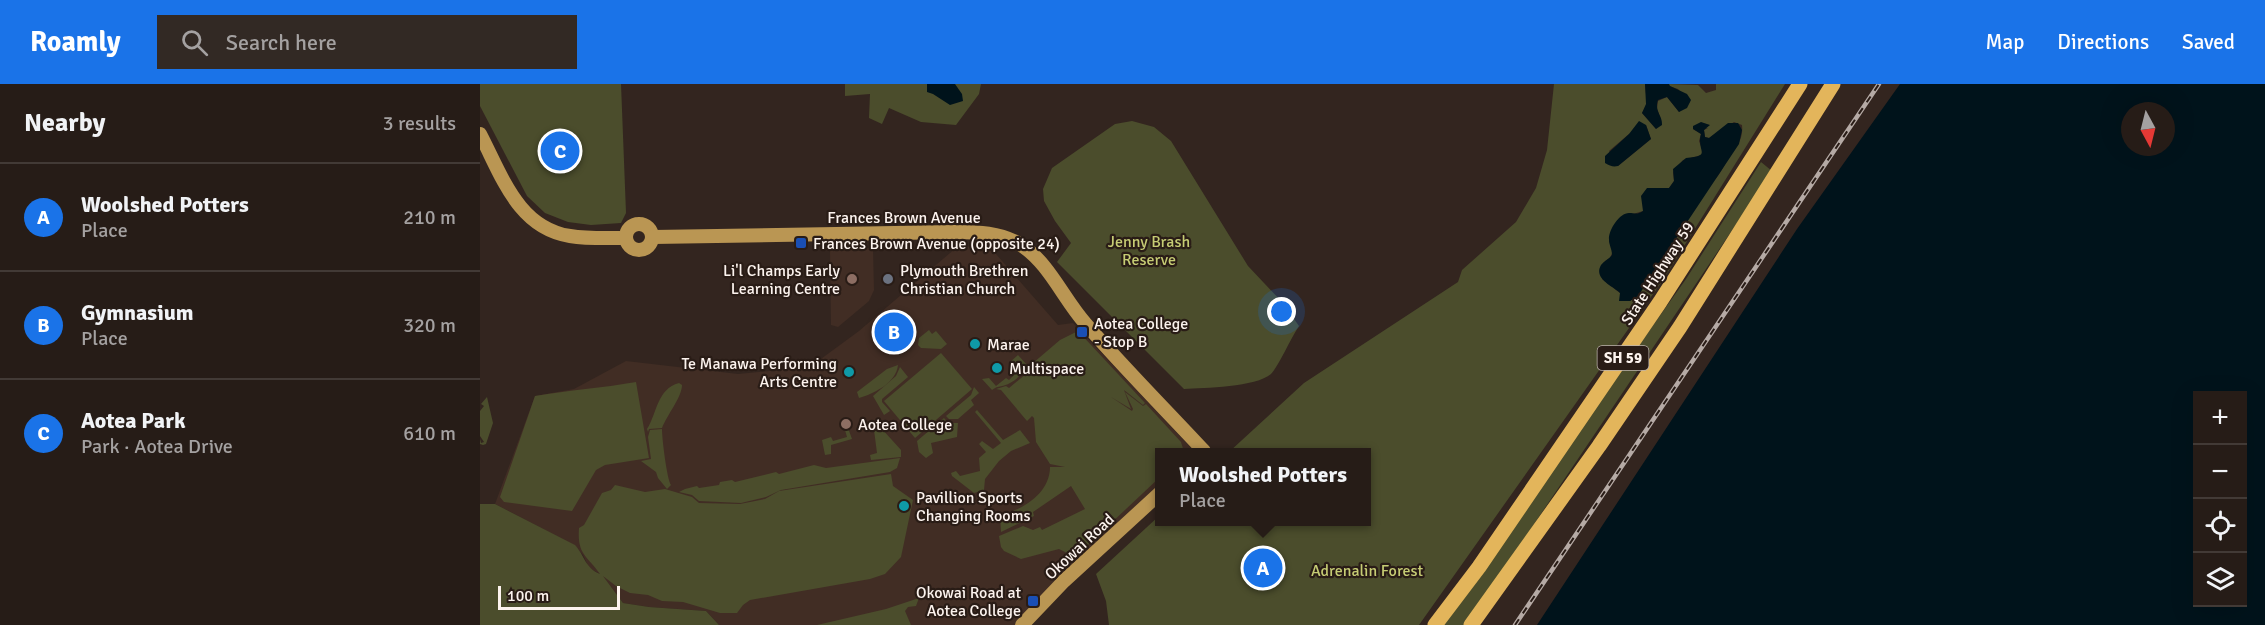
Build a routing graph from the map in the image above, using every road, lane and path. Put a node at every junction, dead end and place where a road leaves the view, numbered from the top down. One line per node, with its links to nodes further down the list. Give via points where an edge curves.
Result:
1 (1800, 84): 9 (main road, State Highway 59 / SH 59, via 1660,303)
2 (1833, 84): 10 (main road, SH 59, via 1673,337)
3 (480, 134): 5 (street, via 511,196 542,227 570,236)
4 (653, 237): 5 (street, via 648,247 639,250 629,245); 5 (street, via 649,227 638,223 627,230); 6 (street, Frances Brown Avenue, via 954,232 1000,236 1036,256 1084,322)
5 (626, 238)
6 (1199, 448)
7 (1155, 498): 8 (street, Okowai Road)
8 (1022, 625)
9 (1435, 625)
10 (1471, 625)

